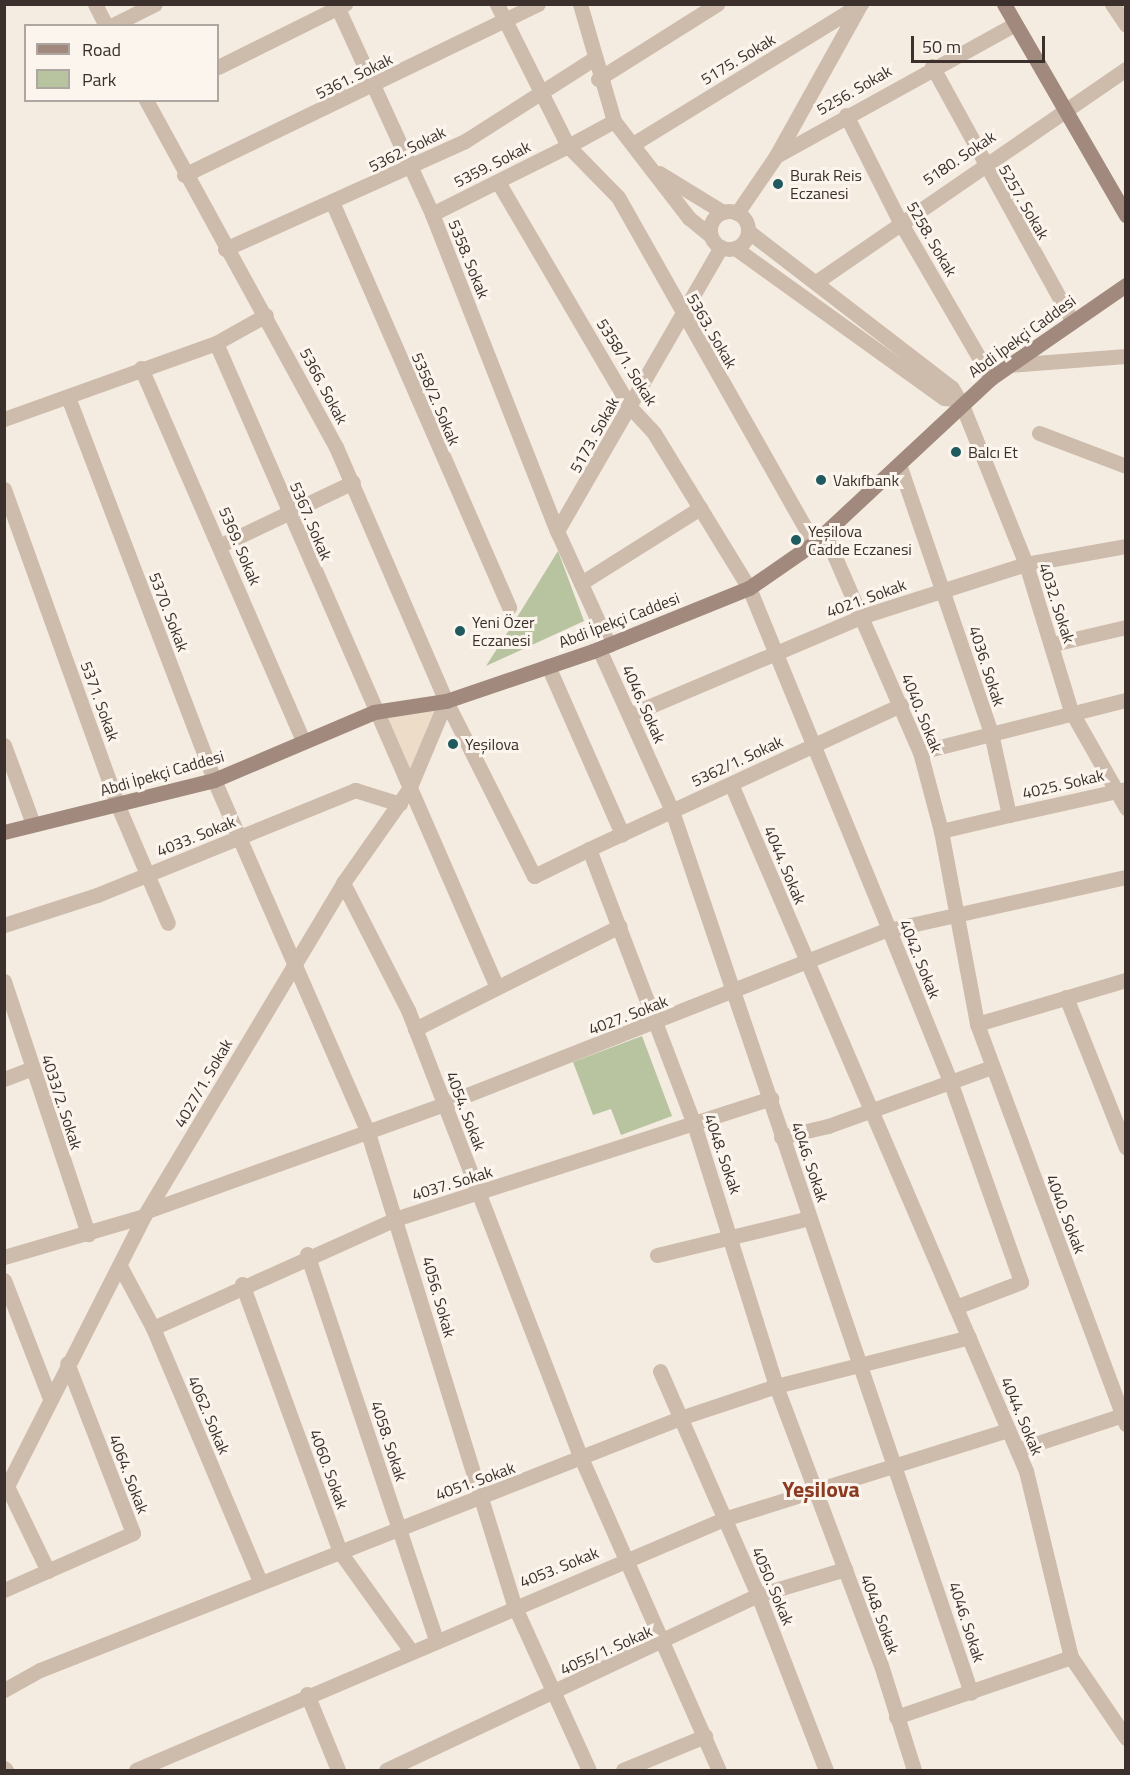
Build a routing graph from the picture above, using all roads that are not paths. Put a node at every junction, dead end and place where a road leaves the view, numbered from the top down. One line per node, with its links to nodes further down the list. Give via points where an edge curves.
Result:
1 (95, 4): 12 (street)
2 (155, 4): 13 (street)
3 (497, 4): 11 (street, 5363. Sokak)
4 (538, 4): 11 (street, 5361. Sokak)
5 (580, 4): 16 (street)
6 (717, 4): 20 (street)
7 (1004, 4): 14 (main road)
8 (1112, 4): 15 (street)
9 (860, 5): 27 (street, 5175. Sokak); 29 (street)
10 (340, 6): 17 (street); 21 (street, 5358. Sokak)
11 (503, 21): 21 (street, 5361. Sokak); 22 (street, 5363. Sokak)
12 (108, 24)
13 (113, 24)
14 (1015, 24): 18 (street, 5256. Sokak); 24 (main road)
15 (1125, 25)
16 (593, 59): 20 (street); 22 (street, 5362. Sokak)
17 (219, 66)
18 (932, 66): 25 (street, 5256. Sokak); 30 (street, 5257. Sokak)
19 (1125, 69): 24 (street, 5180. Sokak)
20 (598, 79): 26 (street)
21 (375, 87): 31 (street, 5358. Sokak); 33 (street, 5361. Sokak)
22 (538, 90): 28 (street, 5363. Sokak); 31 (street, 5362. Sokak, via 465,141)
23 (148, 102): 33 (street, 5366. Sokak)
24 (1064, 109): 30 (street, 5180. Sokak); 38 (main road)
25 (846, 115): 29 (street, 5256. Sokak); 39 (street, 5258. Sokak)
26 (614, 121): 27 (street); 28 (street)
27 (633, 144): 32 (street)
28 (568, 146): 34 (street, 5359. Sokak); 46 (street, 5363. Sokak, via 618,197)
29 (776, 156): 36 (street)
30 (982, 164): 39 (street, 5180. Sokak); 47 (street, 5257. Sokak)
31 (411, 167): 35 (street, 5362. Sokak); 37 (street, 5358. Sokak)
32 (654, 170): 36 (street); 41 (street, via 689,218)
33 (184, 175): 42 (street, 5366. Sokak)
34 (498, 182): 37 (street, 5359. Sokak); 55 (street, 5358/1. Sokak)
35 (333, 204): 42 (street, 5362. Sokak); 72 (street, 5358/2. Sokak)
36 (730, 212): 40 (street); 41 (street, via 712,222)
37 (432, 214): 64 (street, 5358. Sokak)
38 (1125, 215)
39 (899, 220): 43 (street, 5180. Sokak); 52 (street, 5258. Sokak)
40 (748, 231): 41 (street); 43 (street, 4032. Sokak)
41 (722, 244): 46 (street, 5173. Sokak); 54 (street, via 944,398)
42 (225, 249): 45 (street, 5366. Sokak)
43 (816, 282): 54 (street, 4032. Sokak, via 952,388)
44 (1125, 285): 47 (main road, Abdi İpekçi Caddesi)
45 (266, 315): 48 (street); 60 (street, 5366. Sokak)
46 (683, 319): 55 (street, 5173. Sokak); 65 (street, 5363. Sokak)
47 (1072, 321): 50 (main road, Abdi İpekçi Caddesi)
48 (216, 343): 51 (street); 63 (street, 5367. Sokak)
49 (1125, 356): 50 (street)
50 (1009, 365): 52 (main road, Abdi İpekçi Caddesi)
51 (141, 368): 53 (street); 66 (street, 5369. Sokak)
52 (991, 378): 54 (main road, Abdi İpekçi Caddesi)
53 (68, 397): 56 (street); 90 (street, 5370. Sokak)
54 (959, 402): 58 (main road, Abdi İpekçi Caddesi); 68 (street, 4032. Sokak)
55 (630, 407): 62 (street, 5358/1. Sokak, via 654,433); 64 (street, 5173. Sokak)
56 (4, 419)
57 (1040, 433): 59 (street)
58 (900, 466): 65 (main road, Abdi İpekçi Caddesi); 71 (street, 4036. Sokak)
59 (1125, 466)
60 (353, 482): 63 (street); 80 (street, 5366. Sokak)
61 (4, 489): 95 (street, 5371. Sokak)
62 (700, 508): 69 (street); 70 (street, 5358/1. Sokak)
63 (287, 513): 66 (street); 83 (street, 5367. Sokak)
64 (557, 531): 69 (street)
65 (820, 538): 70 (main road, Abdi İpekçi Caddesi); 73 (street, 4040. Sokak)
66 (221, 545): 86 (street, 5369. Sokak)
67 (1125, 546): 68 (street, 4021. Sokak)
68 (1026, 564): 71 (street, 4021. Sokak); 75 (street, 4032. Sokak)
69 (581, 584): 76 (street)
70 (749, 588): 76 (main road, Abdi İpekçi Caddesi); 77 (street, 4042. Sokak)
71 (943, 590): 73 (street, 4021. Sokak); 85 (street, 4036. Sokak)
72 (509, 607)
73 (863, 616): 77 (street, 4021. Sokak); 81 (street, 4040. Sokak)
74 (1125, 627): 75 (street)
75 (1053, 644): 82 (street, 4032. Sokak)
76 (604, 647): 78 (main road, Abdi İpekçi Caddesi); 84 (street, 4046. Sokak)
77 (775, 653): 84 (street, 4021. Sokak); 88 (street, 4042. Sokak)
78 (548, 666): 80 (main road, Abdi İpekçi Caddesi); 102 (street)
79 (1125, 700): 82 (street)
80 (446, 701): 83 (main road, Abdi İpekçi Caddesi); 92 (street, 4027/1. Sokak); 104 (street, via 534,876)
81 (901, 705): 88 (street, 5362/1. Sokak); 89 (street, 4040. Sokak)
82 (1071, 711): 85 (street); 93 (street, 4032. Sokak)
83 (374, 712): 86 (main road, Abdi İpekçi Caddesi); 92 (street, 5367. Sokak)
84 (629, 715): 97 (street, 4046. Sokak)
85 (991, 733): 89 (street); 98 (street, 4036. Sokak)
86 (303, 741): 90 (main road, Abdi İpekçi Caddesi)
87 (4, 745): 99 (street)
88 (813, 745): 91 (street, 5362/1. Sokak); 112 (street, 4042. Sokak)
89 (920, 752): 100 (street, 4040. Sokak)
90 (214, 780): 95 (main road, Abdi İpekçi Caddesi); 103 (street, 5370. Sokak)
91 (731, 784): 97 (street, 5362/1. Sokak); 113 (street, 4044. Sokak)
92 (409, 789): 94 (street, 4027/1. Sokak); 117 (street, 5367. Sokak)
93 (1120, 790): 96 (street, 4032. Sokak); 98 (street, 4025. Sokak)
94 (400, 804): 103 (street, 4033. Sokak, via 355,790); 107 (street, 4027/1. Sokak)
95 (118, 806): 99 (main road, Abdi İpekçi Caddesi); 105 (street, 5371. Sokak)
96 (1125, 808)
97 (672, 811): 102 (street, 5362/1. Sokak); 118 (street, 4046. Sokak)
98 (1009, 815): 100 (street)
99 (33, 824): 101 (main road, Abdi İpekçi Caddesi)
100 (941, 831): 108 (street, 4040. Sokak)
101 (4, 832)
102 (622, 834): 104 (street, 5362/1. Sokak)
103 (239, 838): 105 (street, 4033. Sokak); 114 (street, 4056. Sokak)
104 (589, 849): 111 (street, 4048. Sokak)
105 (147, 875): 109 (street, 5371. Sokak); 110 (street, 4033. Sokak)
106 (1125, 877): 108 (street, 4027. Sokak)
107 (343, 883): 114 (street, 4027/1. Sokak); 122 (street, 4054. Sokak)
108 (958, 914): 112 (street, 4027. Sokak); 121 (street, 4040. Sokak)
109 (168, 922)
110 (4, 925)
111 (620, 926): 117 (street); 120 (street, 4048. Sokak)
112 (889, 930): 113 (street, 4027. Sokak); 126 (street, 4042. Sokak)
113 (807, 961): 118 (street, 4027. Sokak); 129 (street, 4044. Sokak)
114 (294, 964): 131 (street, 4056. Sokak); 135 (street, 4027/1. Sokak)
115 (1125, 980): 119 (street)
116 (4, 981): 124 (street, 4033/2. Sokak)
117 (496, 985): 122 (street)
118 (731, 993): 120 (street, 4027. Sokak); 127 (street, 4046. Sokak)
119 (1066, 997): 121 (street); 133 (street)
120 (655, 1024): 128 (street, 4027. Sokak); 130 (street, 4048. Sokak)
121 (977, 1024): 123 (street, 4040. Sokak)
122 (415, 1029): 128 (street, 4054. Sokak)
123 (992, 1067): 126 (street); 155 (street, 4040. Sokak)
124 (32, 1068): 125 (street); 138 (street, 4033/2. Sokak)
125 (4, 1079)
126 (950, 1081): 129 (street); 146 (street, 4042. Sokak, via 1021,1282)
127 (771, 1098): 130 (street, 4037. Sokak); 132 (street, 4046. Sokak)
128 (444, 1104): 131 (street, 4027. Sokak); 134 (street, 4054. Sokak)
129 (872, 1109): 132 (street); 146 (street, 4044. Sokak)
130 (693, 1121): 134 (street, 4037. Sokak, via 638,1144); 139 (street, 4048. Sokak)
131 (368, 1133): 135 (street, 4027. Sokak); 136 (street, 4056. Sokak)
132 (781, 1137): 137 (street, 4046. Sokak)
133 (1125, 1148)
134 (479, 1194): 136 (street, 4037. Sokak); 158 (street, 4054. Sokak)
135 (147, 1213): 138 (street, 4027. Sokak); 143 (street, 4027/1. Sokak)
136 (398, 1218): 140 (street, 4037. Sokak); 162 (street, 4056. Sokak)
137 (810, 1218): 139 (street); 150 (street, 4046. Sokak)
138 (88, 1233): 142 (street, 4027. Sokak)
139 (733, 1237): 141 (street); 152 (street, 4048. Sokak)
140 (307, 1254): 145 (street, 4037. Sokak); 164 (street, 4058. Sokak)
141 (657, 1255)
142 (4, 1257)
143 (120, 1266): 147 (street, 4062. Sokak); 149 (street, 4027/1. Sokak)
144 (4, 1280): 153 (street)
145 (242, 1284): 147 (street, 4037. Sokak); 165 (street, 4060. Sokak)
146 (956, 1307): 148 (street, 4044. Sokak)
147 (153, 1328): 169 (street, 4062. Sokak)
148 (969, 1336): 150 (street, 4051. Sokak); 156 (street, 4044. Sokak)
149 (67, 1363): 153 (street, 4027/1. Sokak); 168 (street, 4064. Sokak, via 133,1533)
150 (863, 1364): 152 (street, 4051. Sokak); 159 (street, 4046. Sokak)
151 (660, 1371): 154 (street, 4050. Sokak)
152 (776, 1386): 154 (street, 4051. Sokak); 161 (street, 4048. Sokak)
153 (49, 1396): 160 (street, 4027/1. Sokak)
154 (680, 1418): 158 (street, 4051. Sokak); 163 (street, 4050. Sokak)
155 (1124, 1418): 157 (street)
156 (1008, 1430): 157 (street, 4044. Sokak); 159 (street, 4053. Sokak)
157 (1017, 1450): 176 (street, 4044. Sokak)
158 (582, 1460): 162 (street, 4051. Sokak); 166 (street, 4054. Sokak)
159 (897, 1468): 161 (street, 4053. Sokak); 179 (street, 4046. Sokak)
160 (6, 1486): 168 (street)
161 (815, 1491): 163 (street, 4053. Sokak); 167 (street, 4048. Sokak)
162 (483, 1499): 164 (street, 4051. Sokak); 172 (street, 4056. Sokak)
163 (724, 1519): 166 (street, 4053. Sokak); 171 (street, 4050. Sokak)
164 (399, 1527): 165 (street, 4051. Sokak); 173 (street, 4058. Sokak)
165 (340, 1552): 169 (street, 4051. Sokak); 175 (street, 4060. Sokak)
166 (626, 1559): 172 (street, 4053. Sokak); 174 (street, 4054. Sokak)
167 (844, 1569): 171 (street, 4055/1. Sokak); 181 (street, 4048. Sokak)
168 (48, 1571): 170 (street, 4064. Sokak)
169 (260, 1581): 177 (street, 4051. Sokak, via 118,1643 40,1670)
170 (4, 1590)
171 (758, 1595): 174 (street, 4055/1. Sokak); 191 (street, 4050. Sokak)
172 (514, 1605): 173 (street, 4053. Sokak); 178 (street, 4056. Sokak)
173 (436, 1639): 175 (street, 4053. Sokak)
174 (663, 1644): 178 (street, 4055/1. Sokak); 182 (street, 4054. Sokak)
175 (411, 1651): 180 (street, 4053. Sokak)
176 (1071, 1658): 179 (street); 183 (street, 4044. Sokak)
177 (4, 1690)
178 (555, 1693): 187 (street, 4055/1. Sokak); 188 (street, 4056. Sokak)
179 (971, 1693): 181 (street)
180 (307, 1694): 184 (street, 4053. Sokak); 186 (street)
181 (896, 1717): 192 (street, 4048. Sokak)
182 (705, 1736): 189 (street); 190 (street, 4054. Sokak)
183 (1125, 1738)
184 (169, 1764): 185 (street, 4053. Sokak)
185 (136, 1770)
186 (338, 1770)
187 (386, 1770)
188 (589, 1770)
189 (624, 1770)
190 (719, 1770)
191 (826, 1770)
192 (914, 1770)

